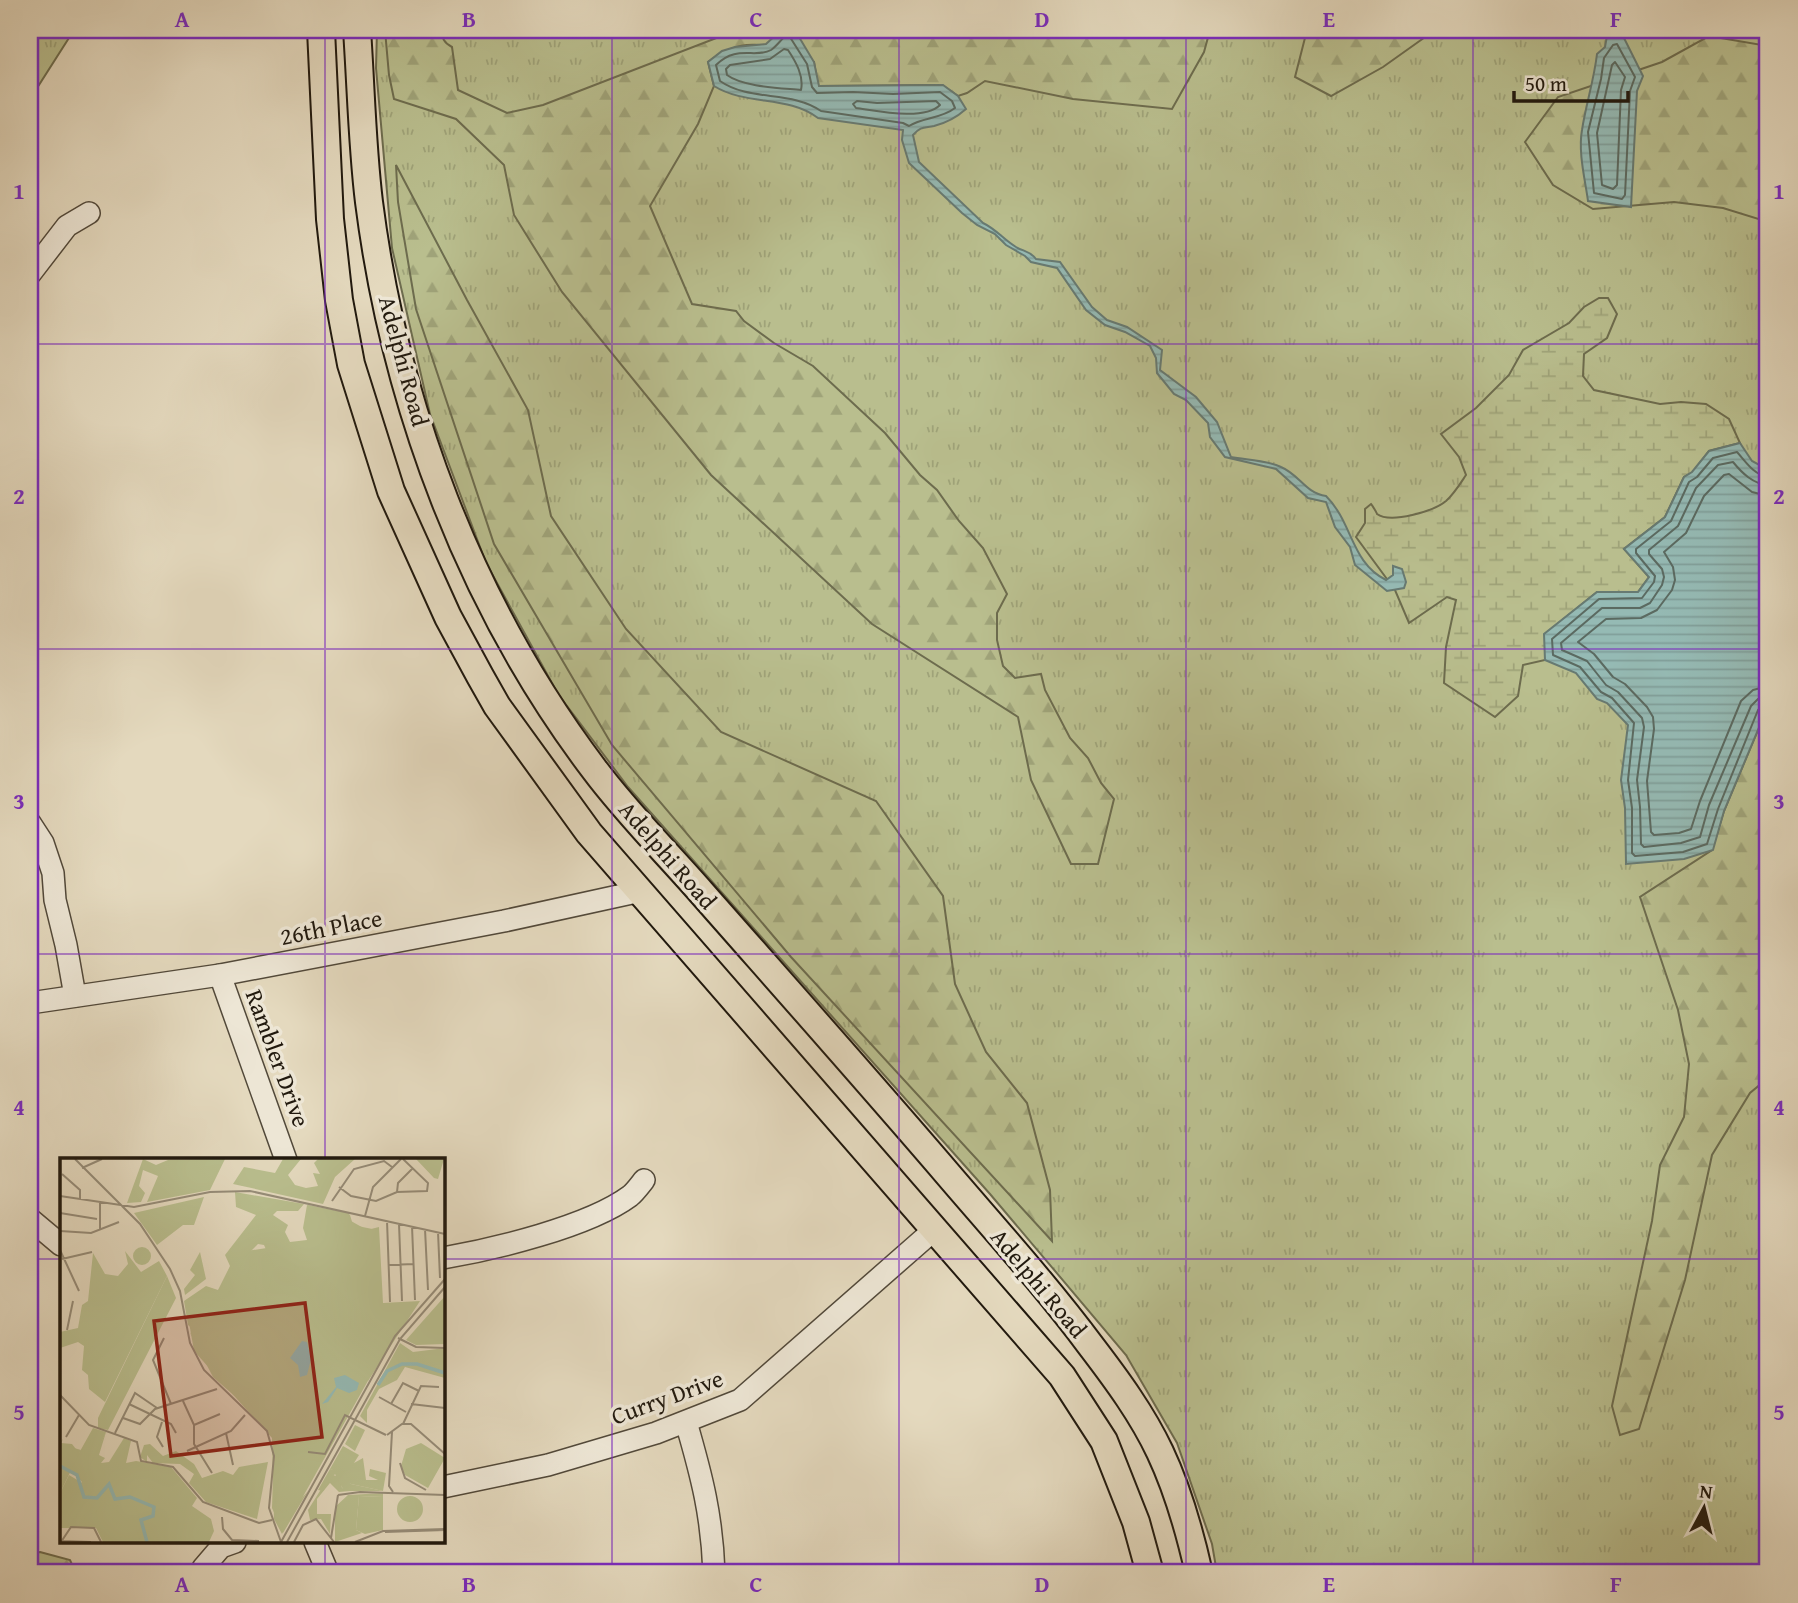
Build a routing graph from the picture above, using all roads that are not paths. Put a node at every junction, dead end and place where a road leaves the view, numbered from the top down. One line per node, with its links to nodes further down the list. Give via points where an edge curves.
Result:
1 (321, 30): 6 (main road, Adelphi Road, via 328,202 340,300 351,364 391,491 448,617 497,706 589,833)
2 (357, 30): 24 (main road, Adelphi Road, via 370,207 399,363 447,507 513,648 595,771 887,1104 1116,1378 1161,1455)
3 (89, 213): 4 (street, via 66,226)
4 (30, 274)
5 (30, 823): 8 (street, via 53,873)
6 (641, 891): 7 (street, 26th Place); 13 (main road, Adelphi Road)
7 (220, 975): 8 (street, 26th Place); 10 (street, Rambler Drive)
8 (75, 996): 9 (street, 26th Place)
9 (30, 1003)
10 (284, 1158)
11 (644, 1180): 15 (street, via 631,1196 581,1222)
12 (30, 1219): 14 (street)
13 (935, 1229): 16 (street, Curry Drive, via 740,1400); 23 (main road, Adelphi Road, via 1062,1376 1081,1405 1108,1452)
14 (60, 1244)
15 (444, 1258)
16 (686, 1422): 17 (street, Curry Drive, via 548,1465); 22 (street, via 708,1503)
17 (444, 1487)
18 (229, 1544): 20 (street)
19 (316, 1544): 21 (street)
20 (203, 1568)
21 (328, 1573)
22 (714, 1573)
23 (1150, 1573)
24 (1199, 1573)

